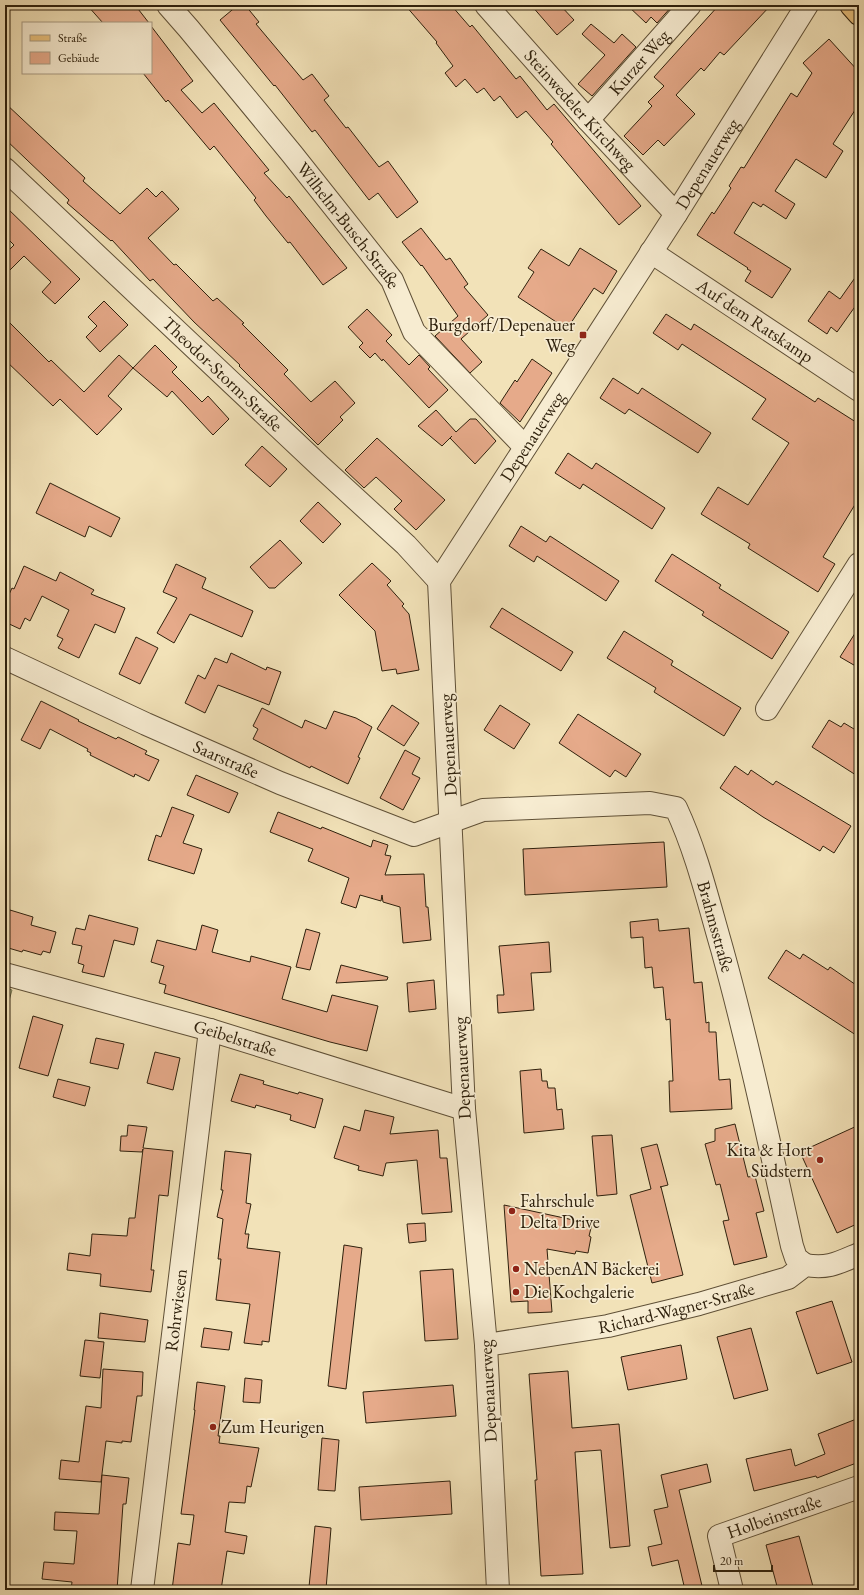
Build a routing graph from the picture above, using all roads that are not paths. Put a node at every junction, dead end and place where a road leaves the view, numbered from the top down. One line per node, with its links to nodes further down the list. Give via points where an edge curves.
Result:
1 (168, 5): 12 (street, Wilhelm-Busch-Straße, via 392,280 414,332)
2 (486, 5): 7 (street, Steinwedeler Kirchweg)
3 (690, 5): 7 (street, Kurzer Weg)
4 (807, 5): 9 (street, Depenauerweg)
5 (851, 5): 6 (main road)
6 (859, 14)
7 (588, 120): 9 (street, Steinwedeler Kirchweg)
8 (5, 169): 14 (street, Theodor-Storm-Straße, via 406,545)
9 (676, 214): 10 (street, Depenauerweg)
10 (651, 252): 11 (street, Auf dem Ratskamp); 12 (street, Depenauerweg)
11 (859, 390)
12 (525, 447): 14 (street, Depenauerweg)
13 (859, 564): 16 (street)
14 (439, 581): 17 (street, Depenauerweg)
15 (5, 658): 17 (street, Saarstraße, via 244,767 414,835)
16 (767, 709)
17 (451, 822): 20 (street, Depenauerweg); 22 (street, Brahmsstraße, via 483,810 650,803 676,808 687,830 734,992 792,1246 796,1258)
18 (5, 974): 19 (street, Geibelstraße)
19 (210, 1030): 20 (street, Geibelstraße); 25 (street, Rohrwiesen)
20 (464, 1109): 23 (street, Depenauerweg)
21 (859, 1254): 22 (street, via 820,1267)
22 (805, 1265): 23 (street, Richard-Wagner-Straße, via 788,1278 699,1304 608,1326)
23 (486, 1344): 26 (street, Depenauerweg)
24 (859, 1487): 27 (street, Holbeinstraße, via 719,1536)
25 (142, 1590)
26 (498, 1590)
27 (732, 1590)

